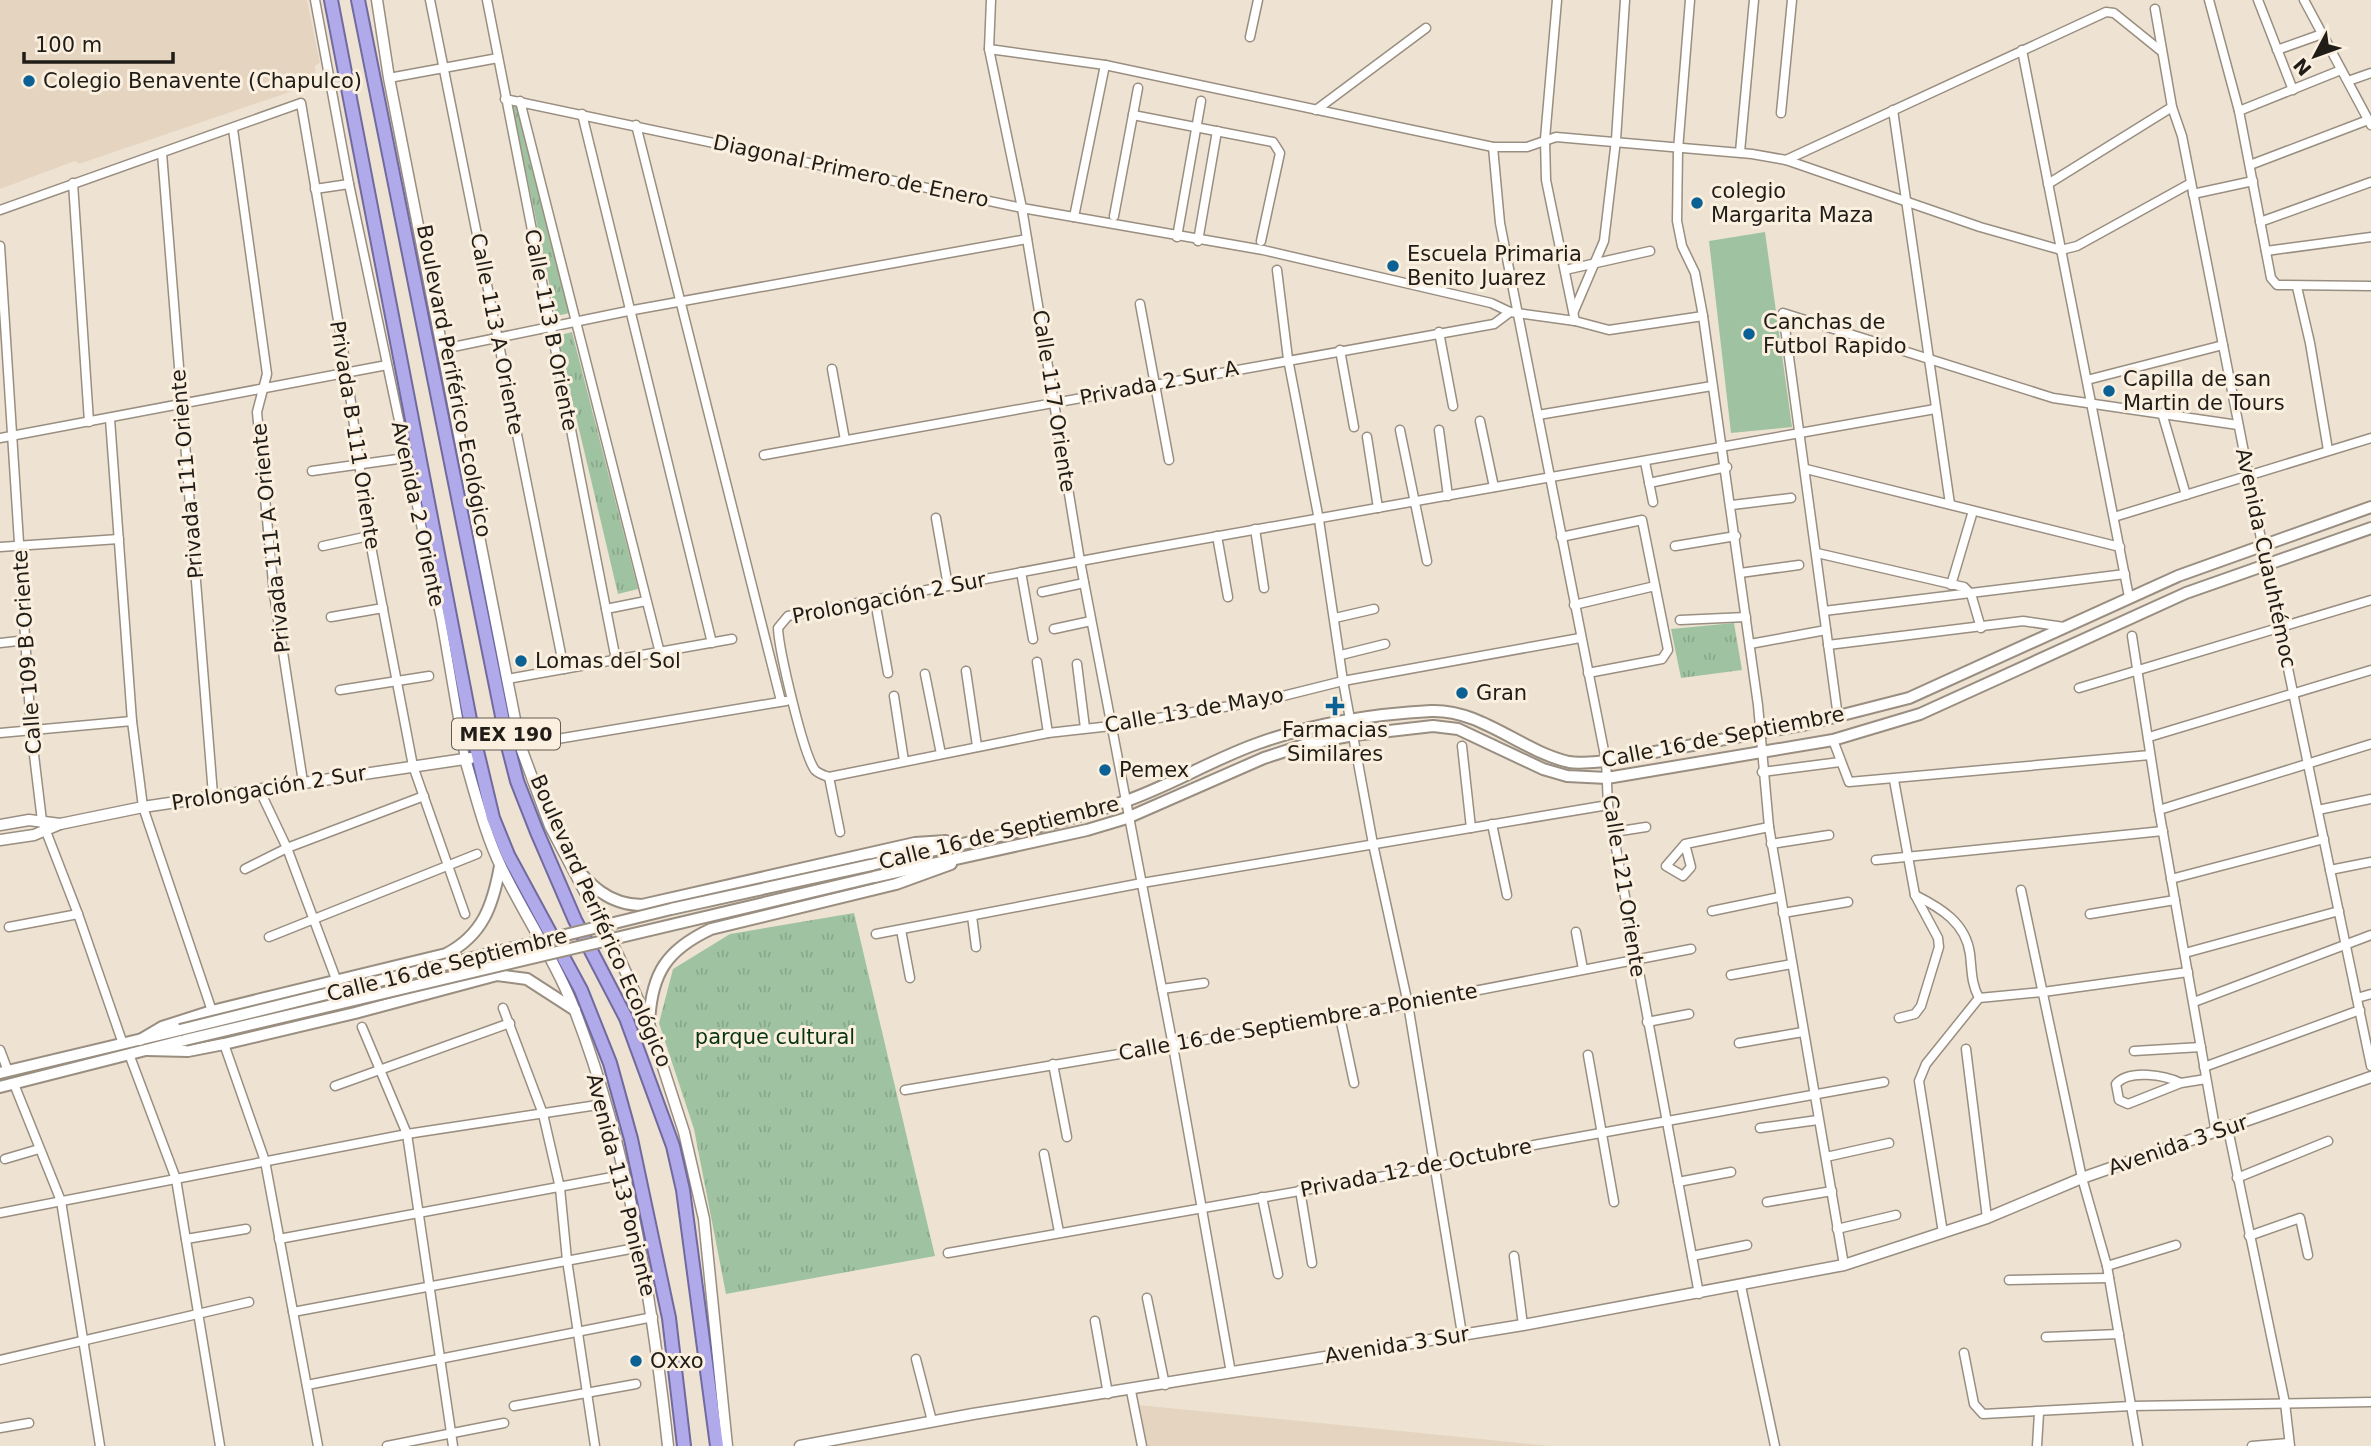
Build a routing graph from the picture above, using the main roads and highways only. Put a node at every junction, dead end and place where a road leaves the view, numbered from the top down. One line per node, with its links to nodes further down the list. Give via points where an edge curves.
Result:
1 (331, 0): 18 (highway, MEX 190, via 479,757 508,855 601,1032 631,1139 666,1305)
2 (358, 0): 9 (highway, Boulevard Periférico Ecológico / MEX 190, via 514,746 517,781)
3 (2371, 507): 5 (main road, Calle 16 de Septiembre, via 2129,597 1931,689 1838,717 1606,761 1571,762 1460,715 1433,711 1351,722 1259,743 1125,802)
4 (2371, 528): 6 (main road, Calle 16 de Septiembre, via 2186,593 1920,714 1833,740 1607,778 1567,776 1543,769 1458,729 1433,726 1354,736 1310,743 1265,758 1127,818)
5 (974, 839): 7 (main road, via 915,843 642,905 602,894); 12 (main road, Calle 16 de Septiembre, bridge, via 670,909)
6 (971, 855): 9 (main road, Calle 16 de Septiembre, bridge); 11 (main road, via 927,875 711,929 689,939 663,965 650,1001)
7 (569, 860)
8 (500, 866): 13 (main road, via 486,919 446,954 212,1011 162,1027)
9 (587, 943): 12 (main road, Calle 16 de Septiembre, bridge); 19 (highway, Boulevard Periférico Ecológico / MEX 190, via 642,1056 673,1146 684,1190)
10 (575, 1010): 15 (main road, via 527,979 497,975 224,1044 188,1051)
11 (649, 1024)
12 (183, 1035): 13 (main road, Calle 16 de Septiembre); 15 (main road, Calle 16 de Septiembre)
13 (140, 1040): 14 (main road, Calle 16 de Septiembre)
14 (126, 1049): 15 (main road, Calle 16 de Septiembre); 16 (main road, Calle 16 de Septiembre); 17 (main road, Calle 16 de Septiembre)
15 (147, 1049)
16 (4, 1072)
17 (0, 1087)
18 (684, 1446)
19 (717, 1446)

